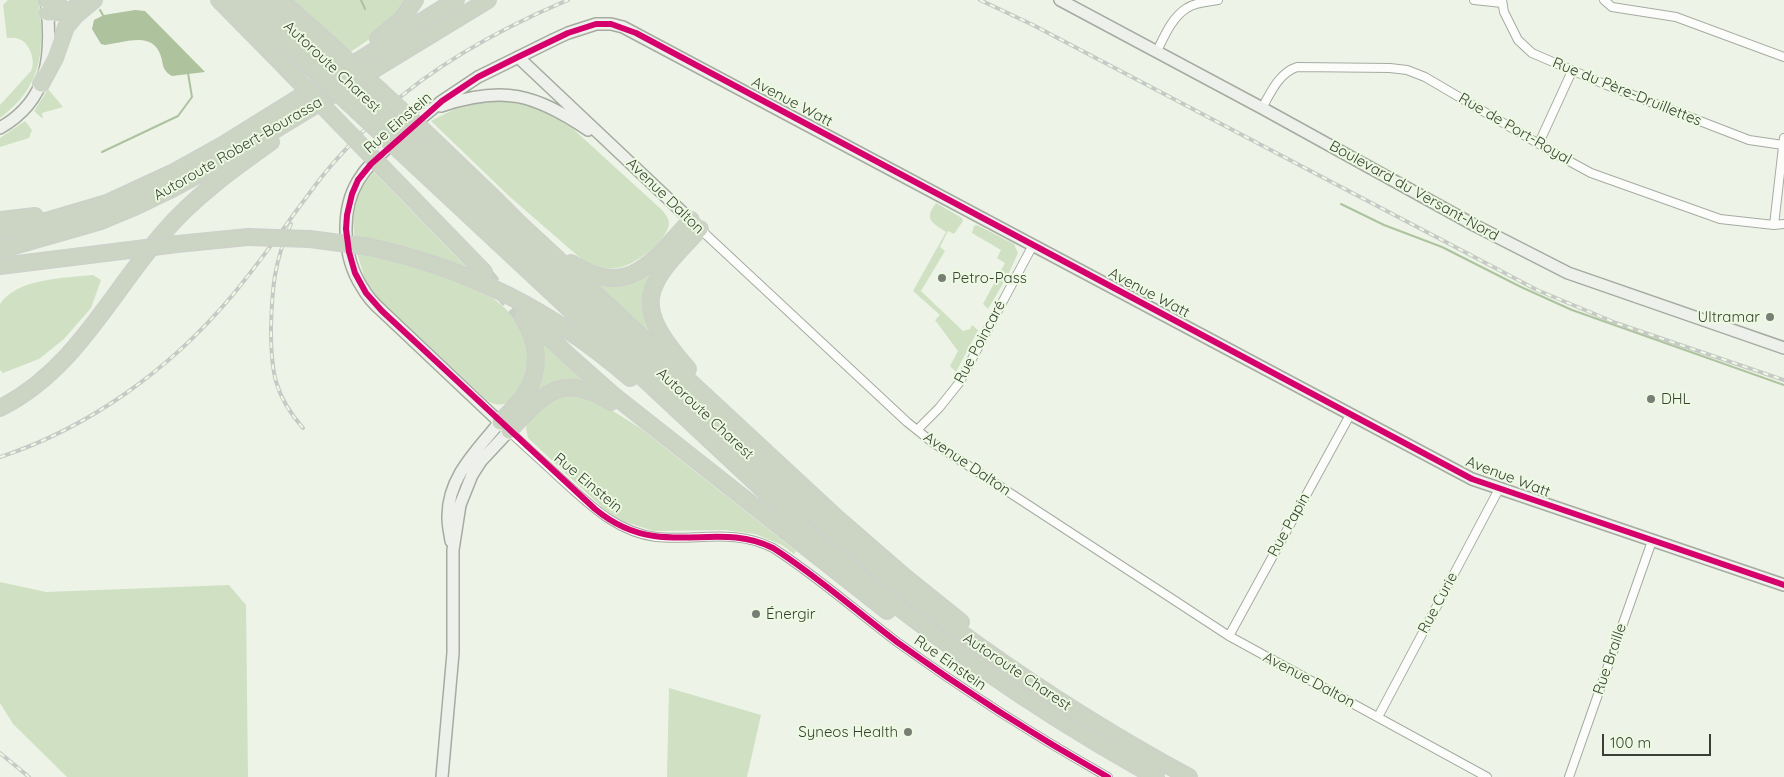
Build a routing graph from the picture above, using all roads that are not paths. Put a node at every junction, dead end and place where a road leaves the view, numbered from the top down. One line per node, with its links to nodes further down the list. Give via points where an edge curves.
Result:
1 (93, 0): 16 (highway, via 72,9); 24 (highway, via 66,27)
2 (211, 0): 17 (highway)
3 (219, 0): 17 (highway)
4 (238, 0): 21 (highway, Autoroute Charest)
5 (260, 0): 21 (highway, Autoroute Charest)
6 (280, 0): 21 (highway)
7 (286, 0): 21 (highway)
8 (415, 0): 25 (highway, via 406,15 390,30)
9 (456, 0): 25 (highway, Autoroute Robert-Bourassa)
10 (488, 0): 22 (highway, Autoroute Robert-Bourassa)
11 (1060, 0): 18 (street, Boulevard du Versant-Nord)
12 (1218, 0): 18 (street, via 1186,8 1177,16)
13 (1474, 0): 15 (street)
14 (1604, 0): 20 (street, via 1612,7 1676,17)
15 (1502, 2): 23 (street, Rue du Père-Druillettes, via 1518,40 1532,53)
16 (50, 3): 24 (street, via 49,54)
17 (259, 40): 44 (highway, bridge)
18 (1157, 51): 27 (street, Boulevard du Versant-Nord)
19 (518, 57): 26 (street, Rue Einstein, via 478,77); 33 (street, Avenue Dalton); 41 (street, Avenue Watt, via 588,26 606,23 623,27)
20 (1784, 57)
21 (322, 58): 32 (highway, Autoroute Charest, bridge); 34 (highway, bridge, via 424,131)
22 (377, 67): 42 (highway, Autoroute Robert-Bourassa, via 170,190 101,220); 46 (highway, via 207,190 163,233 76,346 52,372 19,399)
23 (1572, 71): 30 (street); 31 (street, Rue du Père-Druillettes, via 1749,140)
24 (41, 84): 28 (street, via 23,110)
25 (292, 101): 35 (highway, Autoroute Robert-Bourassa, via 172,173 107,203)
26 (432, 108): 33 (street, via 486,95 530,99 560,112); 48 (street, Rue Einstein, via 366,169 355,187 346,222 350,259 362,288 376,305)
27 (1262, 108): 30 (street, Rue de Port-Royal, via 1280,77 1298,67 1407,70 1425,77); 45 (street, Boulevard du Versant-Nord, via 1568,273)
28 (0, 128)
29 (1784, 138): 31 (street)
30 (1539, 143): 39 (street, Rue de Port-Royal, via 1591,173 1720,219)
31 (1783, 145): 39 (street)
32 (407, 147): 54 (highway, Autoroute Charest); 58 (highway, Autoroute Charest, via 840,538 947,624)
33 (619, 152): 37 (street, Avenue Dalton)
34 (496, 198): 37 (highway, via 569,261 589,274 610,278 642,270); 51 (highway)
35 (79, 210): 36 (highway); 40 (highway, Autoroute Robert-Bourassa)
36 (0, 220)
37 (695, 224): 49 (street, Avenue Dalton); 51 (highway, via 653,286 654,321 660,335 681,361)
38 (1784, 224): 39 (street, Rue de Port-Royal)
39 (1774, 225)
40 (0, 232)
41 (1032, 245): 47 (street, Avenue Watt); 49 (street, Rue Poincaré, via 959,382 940,408)
42 (0, 250)
43 (0, 266): 54 (highway, bridge, via 248,237 310,239 370,247 424,261 476,280 569,330 618,368 780,513)
44 (484, 272)
45 (1784, 348)
46 (0, 408)
47 (1350, 414): 52 (street, Avenue Watt, via 1453,470); 56 (street, Rue Papin)
48 (505, 427): 50 (highway, via 548,394 563,388 580,388 605,398); 50 (highway, via 531,384 535,368 535,344 523,315 582,369); 60 (street, via 468,482 460,505 453,550 453,653); 61 (street, Rue Einstein, via 595,509 628,530 664,537 742,537 773,548 962,688)
49 (917, 430): 56 (street, Avenue Dalton)
50 (682, 450): 57 (highway, via 911,629 956,661)
51 (771, 457): 58 (highway, via 913,583)
52 (1499, 489): 53 (street, Avenue Watt); 59 (street, Rue Curie)
53 (1652, 541): 55 (street, Avenue Watt); 65 (street, Rue Braille)
54 (822, 545): 57 (highway, Autoroute Charest, via 920,625)
55 (1784, 585)
56 (1228, 636): 59 (street, Avenue Dalton)
57 (1011, 689): 62 (highway, Autoroute Charest)
58 (1083, 716): 63 (highway, Autoroute Charest)
59 (1378, 718): 64 (street, Avenue Dalton)
60 (442, 777)
61 (1108, 777)
62 (1156, 777)
63 (1189, 777)
64 (1487, 777)
65 (1569, 777)

